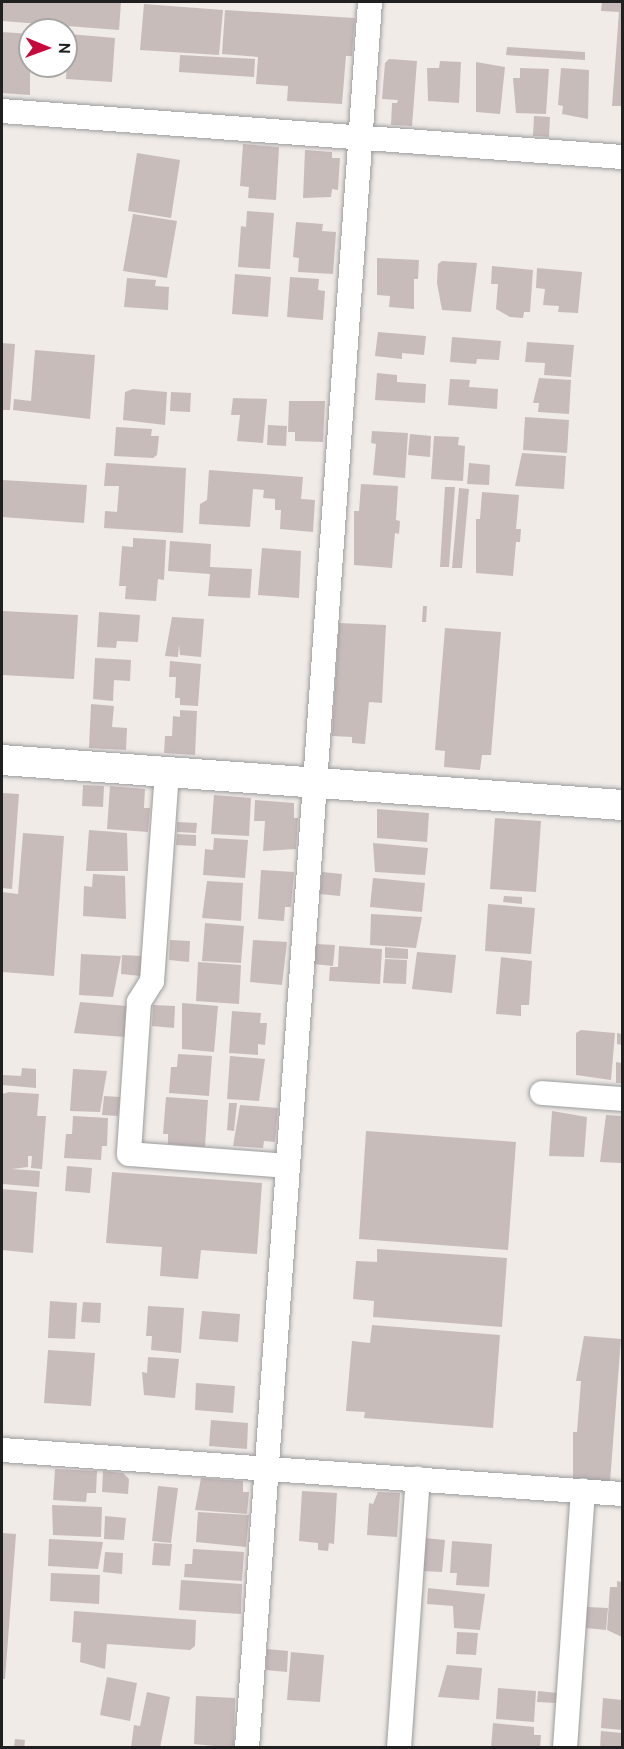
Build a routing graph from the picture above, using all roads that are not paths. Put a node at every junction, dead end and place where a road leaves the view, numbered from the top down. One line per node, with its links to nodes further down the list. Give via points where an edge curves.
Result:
1 (370, 2): 3 (street)
2 (2, 111): 3 (street)
3 (360, 139): 4 (street); 7 (street)
4 (622, 157)
5 (2, 760): 6 (street)
6 (167, 772): 7 (street); 11 (street, via 152,981 139,1002 129,1154)
7 (313, 783): 8 (street); 11 (street)
8 (622, 805)
9 (542, 1093): 10 (street)
10 (622, 1099)
11 (287, 1166): 13 (street)
12 (2, 1450): 13 (street)
13 (265, 1468): 14 (street); 17 (street)
14 (418, 1479): 15 (street); 18 (street)
15 (583, 1491): 16 (street); 19 (street)
16 (622, 1494)
17 (247, 1748)
18 (399, 1748)
19 (565, 1748)

